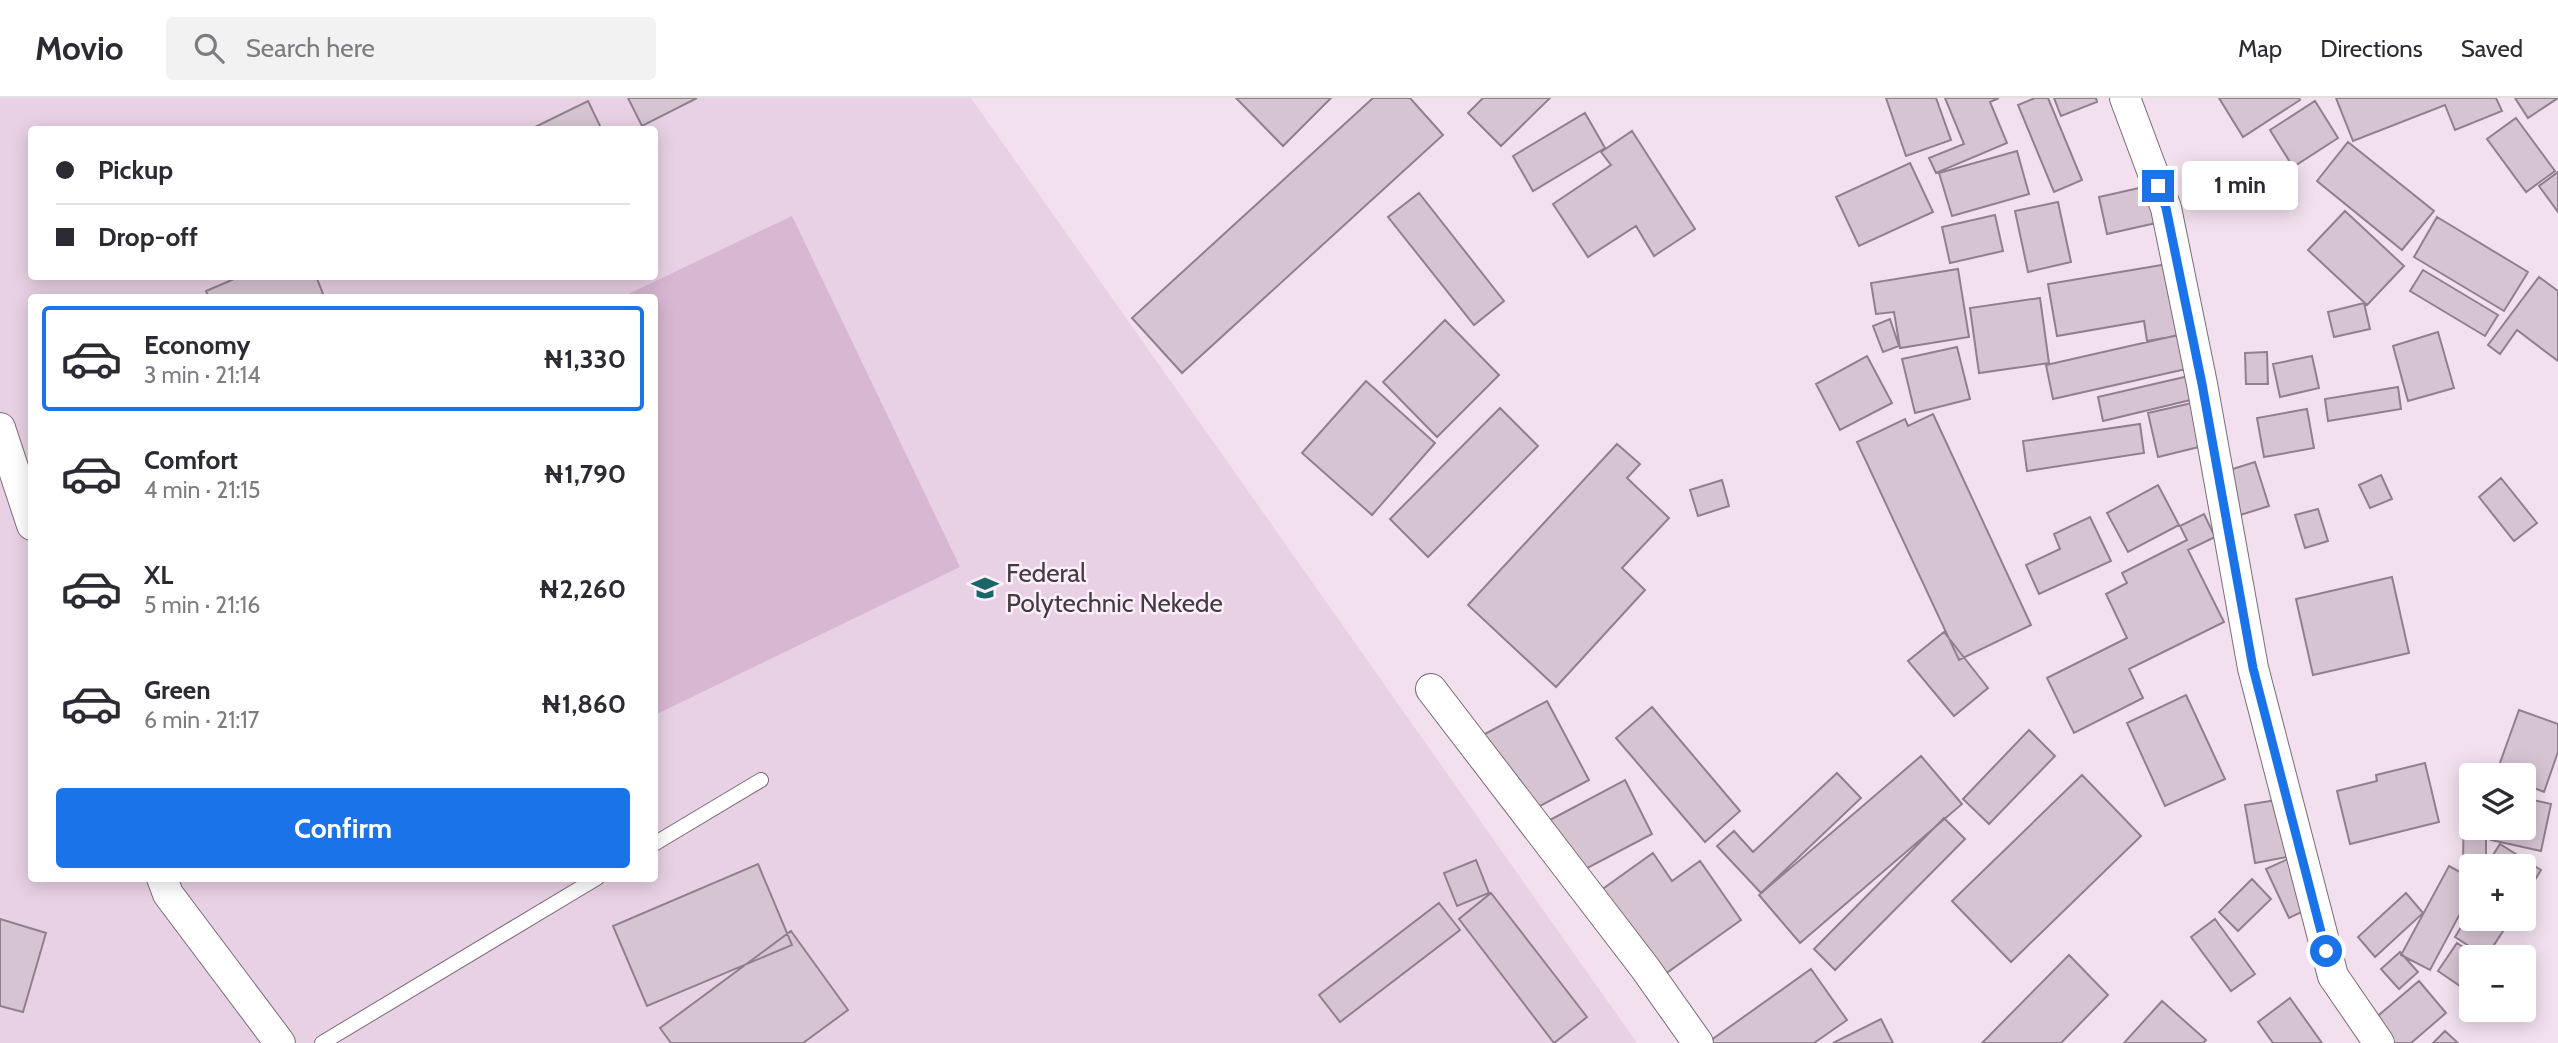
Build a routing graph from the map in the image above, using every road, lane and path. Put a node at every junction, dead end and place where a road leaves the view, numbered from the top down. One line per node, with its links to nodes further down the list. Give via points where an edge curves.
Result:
1 (2125, 98): 12 (street, via 2166,208 2253,668 2333,976)
2 (0, 428): 3 (street)
3 (28, 513)
4 (1431, 689): 11 (street)
5 (761, 780): 6 (lane)
6 (658, 842)
7 (164, 882): 9 (street)
8 (590, 882): 10 (lane)
9 (280, 1043)
10 (321, 1043)
11 (1698, 1043)
12 (2379, 1043)

